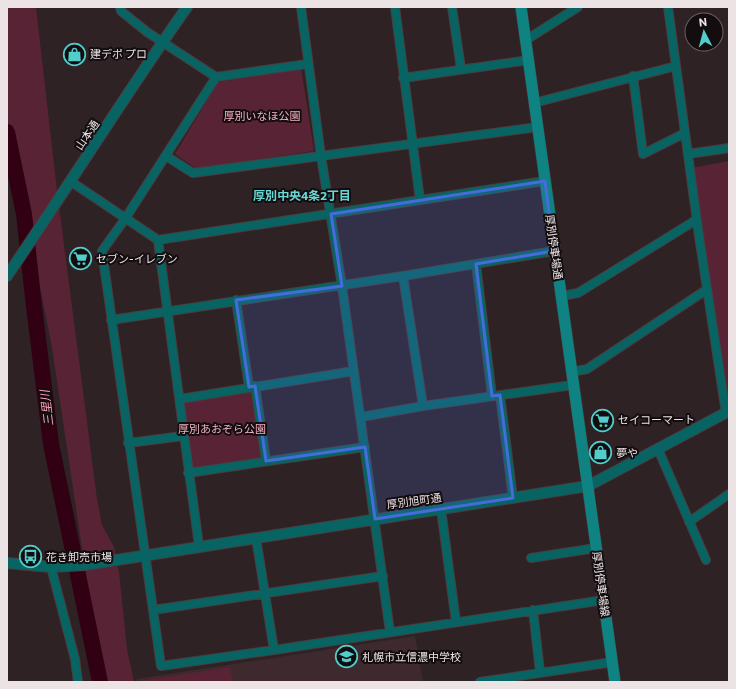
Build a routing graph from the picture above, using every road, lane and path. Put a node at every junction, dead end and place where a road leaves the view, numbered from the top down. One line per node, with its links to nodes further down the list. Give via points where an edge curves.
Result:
1 (120, 7): 10 (street, via 121,11)
2 (188, 7): 10 (street, 山本通)
3 (301, 7): 12 (street)
4 (394, 7): 17 (street)
5 (452, 7): 14 (street)
6 (521, 7): 9 (main road, 厚別停車場通)
7 (578, 7): 9 (street)
8 (668, 7): 13 (street)
9 (526, 40): 11 (main road, 厚別停車場通)
10 (163, 42): 16 (street); 26 (street, 山本通)
11 (529, 60): 14 (street); 18 (main road, 厚別停車場通)
12 (307, 64): 16 (street); 25 (street)
13 (676, 66): 15 (street); 20 (street)
14 (461, 69): 17 (street)
15 (633, 76): 18 (street); 20 (street, via 642,154)
16 (216, 77): 24 (street)
17 (403, 78): 21 (street)
18 (534, 103): 19 (main road, 厚別停車場通)
19 (538, 127): 21 (street); 27 (main road, 厚別停車場通)
20 (685, 133): 23 (street)
21 (412, 144): 25 (street); 28 (street)
22 (729, 148): 23 (street)
23 (688, 154): 31 (street)
24 (166, 156): 25 (street, via 193,174); 30 (street)
25 (321, 156): 29 (street)
26 (70, 181): 30 (street); 35 (street, 山本通)
27 (545, 181): 28 (street); 33 (main road, 厚別停車場通)
28 (420, 200): 29 (street)
29 (331, 214): 32 (street); 37 (street)
30 (125, 219): 32 (street); 42 (street, via 102,251)
31 (696, 220): 38 (street); 39 (street, via 578,293)
32 (158, 240): 41 (street)
33 (554, 251): 34 (street); 39 (main road, 厚別停車場通)
34 (476, 264): 36 (street); 47 (street)
35 (7, 276)
36 (403, 276): 37 (street); 49 (street)
37 (342, 286): 40 (street); 43 (street)
38 (706, 290): 44 (street, via 587,369); 50 (street)
39 (561, 296): 44 (main road, 厚別停車場通)
40 (236, 300): 41 (street); 46 (street)
41 (168, 311): 42 (street); 48 (street)
42 (111, 320): 53 (street)
43 (354, 371): 46 (street); 51 (street)
44 (571, 372): 45 (main road, 厚別停車場通)
45 (573, 384): 47 (street); 58 (main road, 厚別停車場通)
46 (252, 386): 48 (street); 56 (street)
47 (496, 396): 49 (street); 60 (street)
48 (180, 399): 52 (street)
49 (423, 406): 51 (street)
50 (727, 412): 55 (street, 厚別旭町通)
51 (361, 417): 54 (street)
52 (183, 436): 53 (street); 57 (street)
53 (128, 443): 67 (street)
54 (365, 447): 56 (street); 62 (street)
55 (658, 449): 58 (street, 厚別旭町通); 63 (street)
56 (266, 461): 57 (street)
57 (188, 473): 65 (street)
58 (588, 486): 60 (street, 厚別旭町通); 66 (main road, 厚別停車場線)
59 (729, 494): 63 (street)
60 (513, 498): 61 (street, 厚別旭町通)
61 (440, 509): 62 (street, 厚別旭町通); 77 (street)
62 (375, 519): 64 (street, 厚別旭町通); 72 (street)
63 (690, 522): 69 (street)
64 (256, 538): 65 (street, 厚別旭町通); 73 (street)
65 (199, 546): 67 (street, 厚別旭町通)
66 (596, 548): 68 (street); 74 (main road, 厚別停車場線)
67 (144, 556): 71 (street, 厚別旭町通, via 85,565); 75 (street)
68 (531, 558)
69 (706, 560)
70 (7, 563): 71 (street)
71 (51, 567): 82 (street, via 75,659)
72 (383, 576): 73 (street); 78 (street)
73 (265, 592): 75 (street); 79 (street)
74 (604, 600): 76 (street); 80 (main road, 厚別停車場線)
75 (153, 610): 79 (street, via 161,666)
76 (533, 610): 77 (street); 81 (street)
77 (456, 622): 78 (street)
78 (390, 632): 79 (street)
79 (274, 650)
80 (613, 662): 81 (street); 84 (main road, 厚別停車場線)
81 (540, 672): 83 (street)
82 (78, 682)
83 (480, 682)
84 (615, 682)

